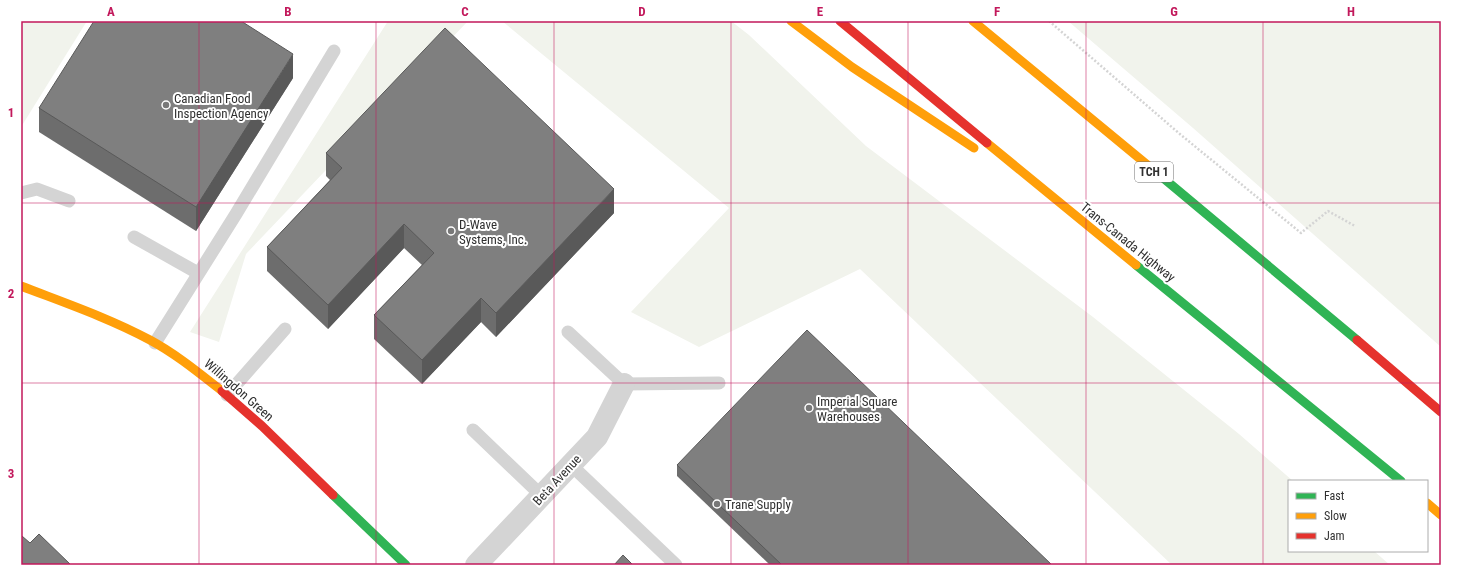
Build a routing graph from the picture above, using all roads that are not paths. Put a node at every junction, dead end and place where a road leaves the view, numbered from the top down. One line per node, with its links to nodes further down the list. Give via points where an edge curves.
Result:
1 (791, 21): 5 (main road, via 852,67)
2 (840, 21): 9 (main road, Trans-Canada Highway)
3 (972, 21): 19 (main road, TCH 1)
4 (334, 51): 11 (lane)
5 (985, 155)
6 (998, 164): 9 (main road)
7 (21, 193): 8 (lane, via 37,189)
8 (69, 201)
9 (1071, 212): 22 (main road, Trans-Canada Highway)
10 (134, 237): 11 (lane)
11 (198, 273): 15 (lane)
12 (21, 286): 15 (main road, Willingdon Green, via 92,313)
13 (285, 329): 18 (lane)
14 (568, 332): 17 (lane)
15 (155, 343): 18 (main road, Willingdon Green, via 198,371)
16 (719, 383): 17 (lane)
17 (624, 384): 21 (street, Beta Avenue, via 597,437)
18 (227, 395): 26 (main road, Willingdon Green)
19 (1441, 412)
20 (473, 430): 23 (lane)
21 (571, 465): 23 (street, Beta Avenue); 28 (lane)
22 (1401, 480)
23 (542, 496): 27 (street, Beta Avenue)
24 (1428, 504): 25 (main road)
25 (1441, 515)
26 (406, 565)
27 (476, 565)
28 (676, 565)

